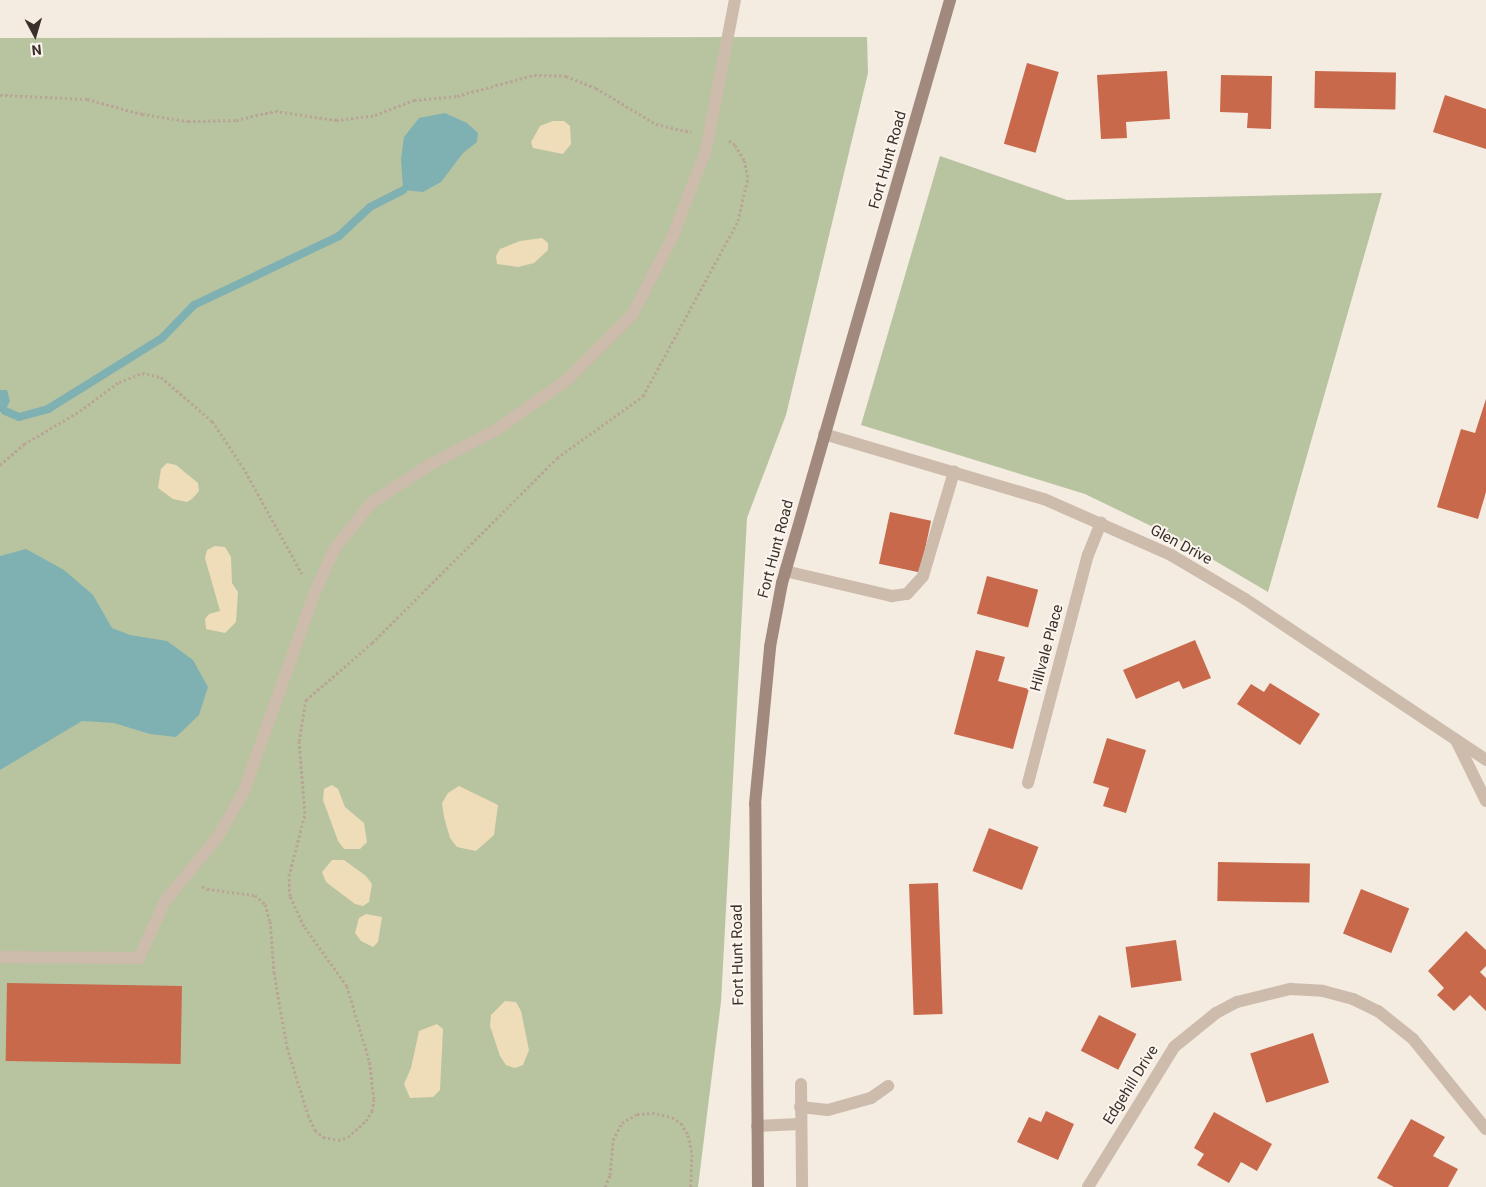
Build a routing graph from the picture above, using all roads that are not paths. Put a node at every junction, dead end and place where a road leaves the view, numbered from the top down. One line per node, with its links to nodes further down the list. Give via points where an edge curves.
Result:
1 (735, 0): 11 (street, via 709,135 672,238 632,315 568,380 496,430 431,464 371,503 335,548 314,594 244,792 217,838 165,901 139,958)
2 (950, 0): 3 (main road, Fort Hunt Road)
3 (824, 434): 4 (street, Glen Drive); 6 (main road, Fort Hunt Road)
4 (954, 472): 5 (street, Glen Drive, via 1044,499); 6 (street, via 923,576 907,594 892,596)
5 (1101, 522): 7 (street, Glen Drive, via 1171,555 1245,599); 9 (street, Hillvale Place, via 1088,555)
6 (785, 571): 16 (main road, Fort Hunt Road, via 768,657 755,804)
7 (1456, 740): 8 (street, Glen Drive); 10 (street)
8 (1486, 760)
9 (1028, 783)
10 (1486, 801)
11 (0, 958)
12 (801, 1084): 14 (street)
13 (888, 1086): 14 (street, via 871,1098 828,1110)
14 (800, 1107): 15 (street)
15 (799, 1124): 16 (street); 19 (street)
16 (758, 1126): 18 (main road, Fort Hunt Road)
17 (1486, 1129): 20 (street, Edgehill Drive, via 1413,1039 1378,1011 1353,999 1322,991 1290,990 1236,1002 1216,1012 1180,1041 1161,1065)
18 (758, 1187)
19 (802, 1187)
20 (1088, 1187)

